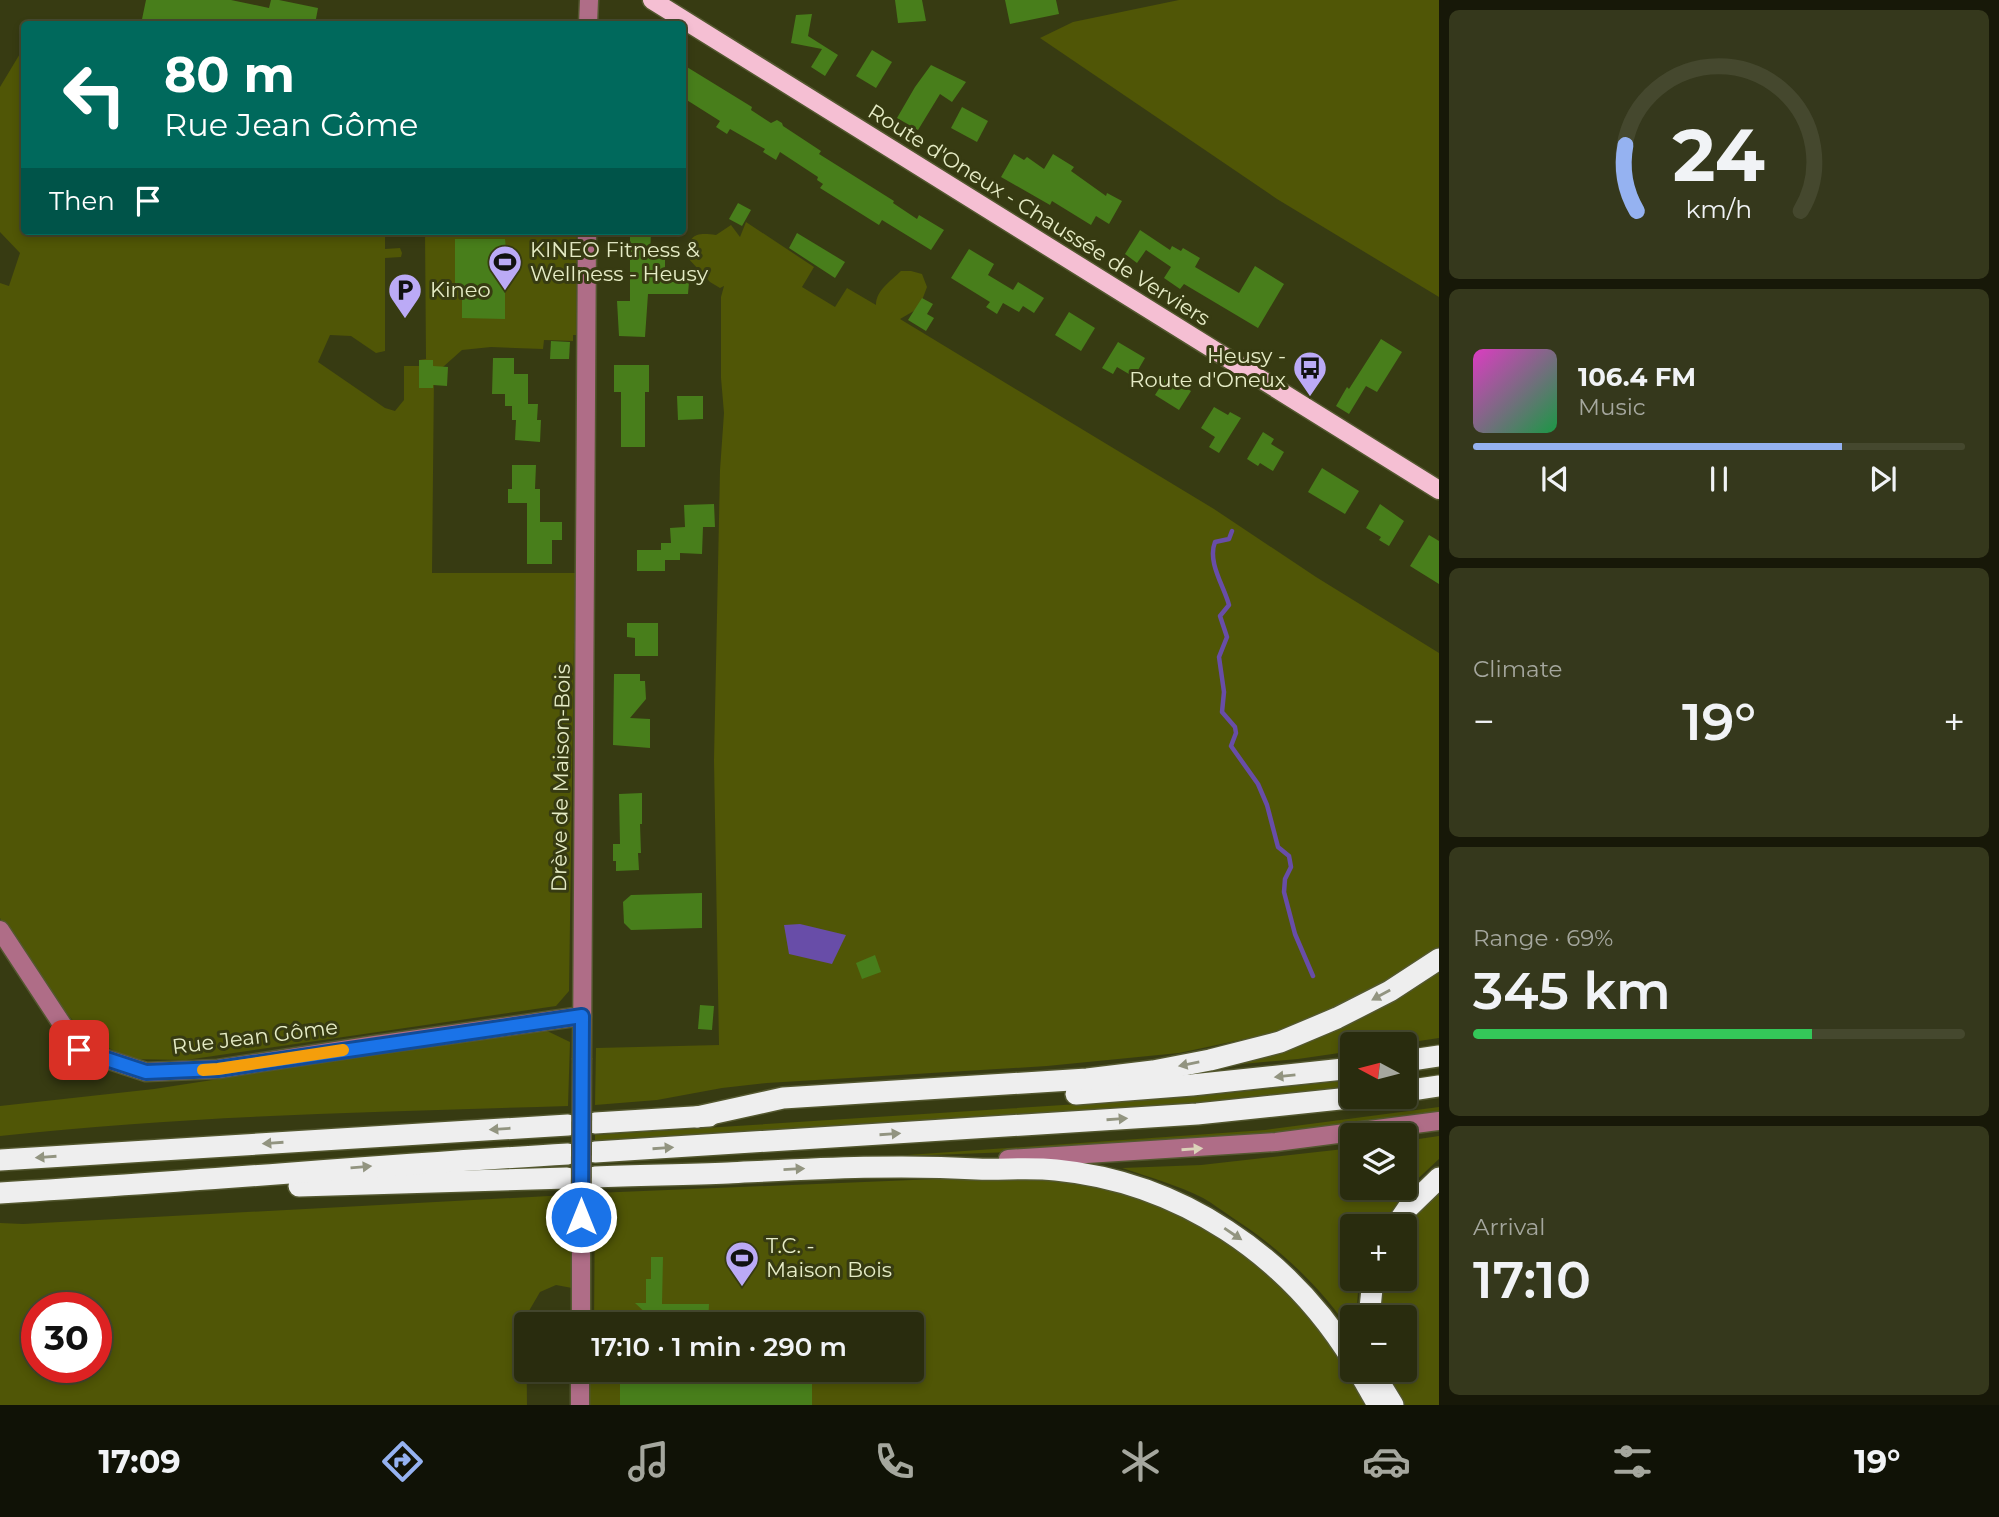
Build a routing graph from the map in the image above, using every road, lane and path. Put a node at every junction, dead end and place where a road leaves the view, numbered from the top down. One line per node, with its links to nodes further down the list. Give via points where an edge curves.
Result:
1 (589, 0): 3 (street)
2 (654, 1): 5 (main road, Route d'Oneux - Chaussée de Verviers)
3 (588, 21)
4 (587, 235): 8 (street, Drève de Maison-Bois)
5 (1439, 490)
6 (0, 930): 8 (street, Rue Jean Gôme, via 79,1050 146,1072 218,1069)
7 (1439, 959): 15 (highway, one-way to 15, via 1337,1018 1280,1042 1210,1060 1087,1079 783,1098)
8 (582, 1016): 28 (street, Drève de Maison-Bois, bridge)
9 (1439, 1056): 10 (highway)
10 (1418, 1059)
11 (1340, 1069): 15 (highway, one-way to 15, via 1141,1089)
12 (1439, 1086): 13 (highway)
13 (1418, 1089)
14 (1340, 1099): 19 (highway, one-way to 14, via 1197,1114)
15 (697, 1116): 17 (highway)
16 (1439, 1121): 22 (street, one-way to 16, via 1276,1142)
17 (595, 1123)
18 (568, 1125): 21 (highway, one-way to 21)
19 (595, 1152)
20 (568, 1154): 26 (highway, one-way to 20)
21 (0, 1160)
22 (928, 1166): 23 (highway, one-way to 22); 29 (highway, one-way to 29, via 1098,1176 1178,1203 1220,1225 1277,1268)
23 (595, 1177)
24 (567, 1178): 26 (highway, via 203,1192)
25 (1439, 1178): 27 (highway)
26 (0, 1193)
27 (1404, 1214)
28 (580, 1312)
29 (1340, 1342)
30 (580, 1382): 33 (street)
31 (1365, 1382): 34 (highway)
32 (1381, 1382): 35 (highway)
33 (580, 1405)
34 (1378, 1405)
35 (1393, 1405)

